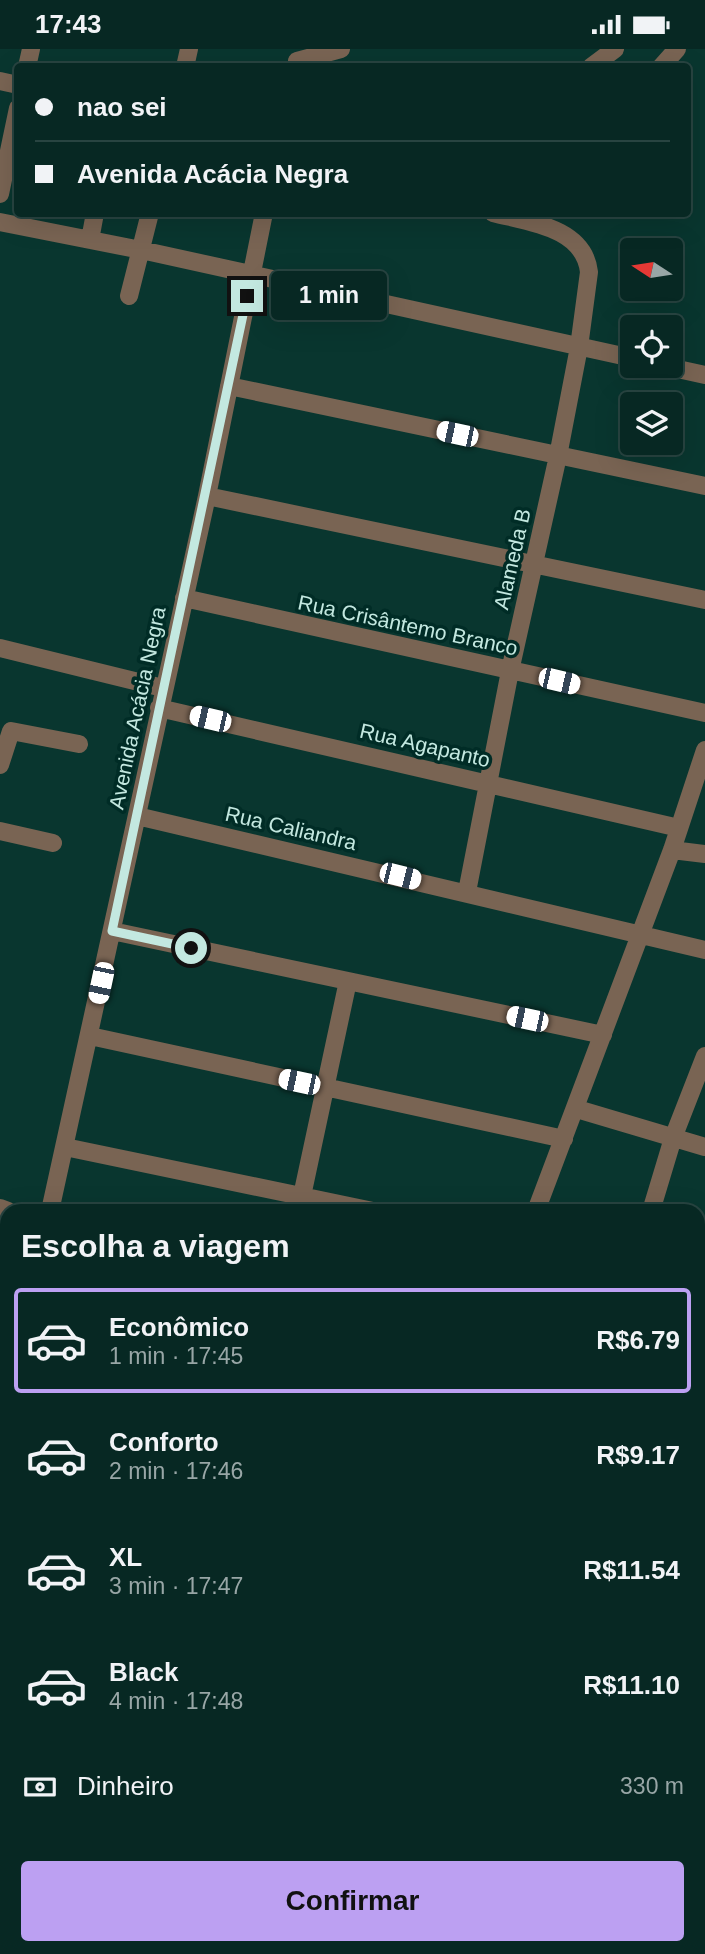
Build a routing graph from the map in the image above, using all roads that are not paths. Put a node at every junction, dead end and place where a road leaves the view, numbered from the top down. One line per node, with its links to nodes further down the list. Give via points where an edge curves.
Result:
1 (341, 49): 4 (street)
2 (615, 49): 5 (street)
3 (677, 49): 6 (street)
4 (298, 59)
5 (596, 63)
6 (665, 63)
7 (14, 127): 8 (street)
8 (0, 194)
9 (94, 217): 14 (street)
10 (149, 217): 15 (street)
11 (263, 217): 16 (street, Avenida Acácia Negra)
12 (508, 217): 18 (street, Alameda B, via 571,239 585,255 589,272)
13 (0, 222): 14 (street)
14 (90, 240): 15 (street)
15 (141, 250): 16 (street); 17 (street)
16 (252, 275): 18 (street); 22 (street, Avenida Acácia Negra)
17 (129, 296)
18 (579, 347): 19 (street); 23 (street, Alameda B)
19 (620, 356)
20 (683, 370): 21 (street)
21 (705, 375)
22 (229, 386): 23 (street); 25 (street, Avenida Acácia Negra)
23 (558, 456): 24 (street); 26 (street, Alameda B)
24 (705, 486)
25 (207, 496): 26 (street); 27 (street, Avenida Acácia Negra)
26 (535, 563): 28 (street); 30 (street, Alameda B)
27 (184, 599): 30 (street, Rua Crisântemo Branco); 31 (street, Avenida Acácia Negra)
28 (705, 600)
29 (0, 648): 31 (street)
30 (510, 671): 33 (street, Rua Crisântemo Branco); 37 (street, Alameda B)
31 (163, 688): 32 (street, Avenida Acácia Negra)
32 (159, 708): 37 (street, Rua Agapanto); 38 (street, Avenida Acácia Negra)
33 (705, 713)
34 (79, 744): 36 (street, via 11,731)
35 (705, 750): 39 (street)
36 (0, 765)
37 (489, 783): 39 (street, Rua Agapanto); 44 (street, Alameda B)
38 (138, 816): 44 (street, Rua Caliandra); 45 (street, Avenida Acácia Negra)
39 (679, 828): 42 (street)
40 (0, 831): 41 (street)
41 (53, 843)
42 (672, 850): 43 (street); 46 (street)
43 (705, 854)
44 (467, 892): 46 (street, Rua Caliandra)
45 (112, 931): 48 (street); 50 (street, Avenida Acácia Negra)
46 (639, 934): 47 (street, Rua Caliandra); 49 (street)
47 (705, 950)
48 (348, 981): 49 (street); 52 (street)
49 (603, 1034): 53 (street)
50 (90, 1036): 52 (street); 56 (street, Avenida Acácia Negra)
51 (705, 1056): 54 (street)
52 (326, 1088): 55 (street); 58 (street)
53 (577, 1109): 54 (street); 55 (street)
54 (673, 1137): 57 (street); 62 (street)
55 (564, 1139): 61 (street)
56 (65, 1147): 58 (street); 59 (street, Avenida Acácia Negra)
57 (705, 1147)
58 (302, 1196): 60 (street)
59 (52, 1204)
60 (340, 1204)
61 (539, 1204)
62 (653, 1204)

